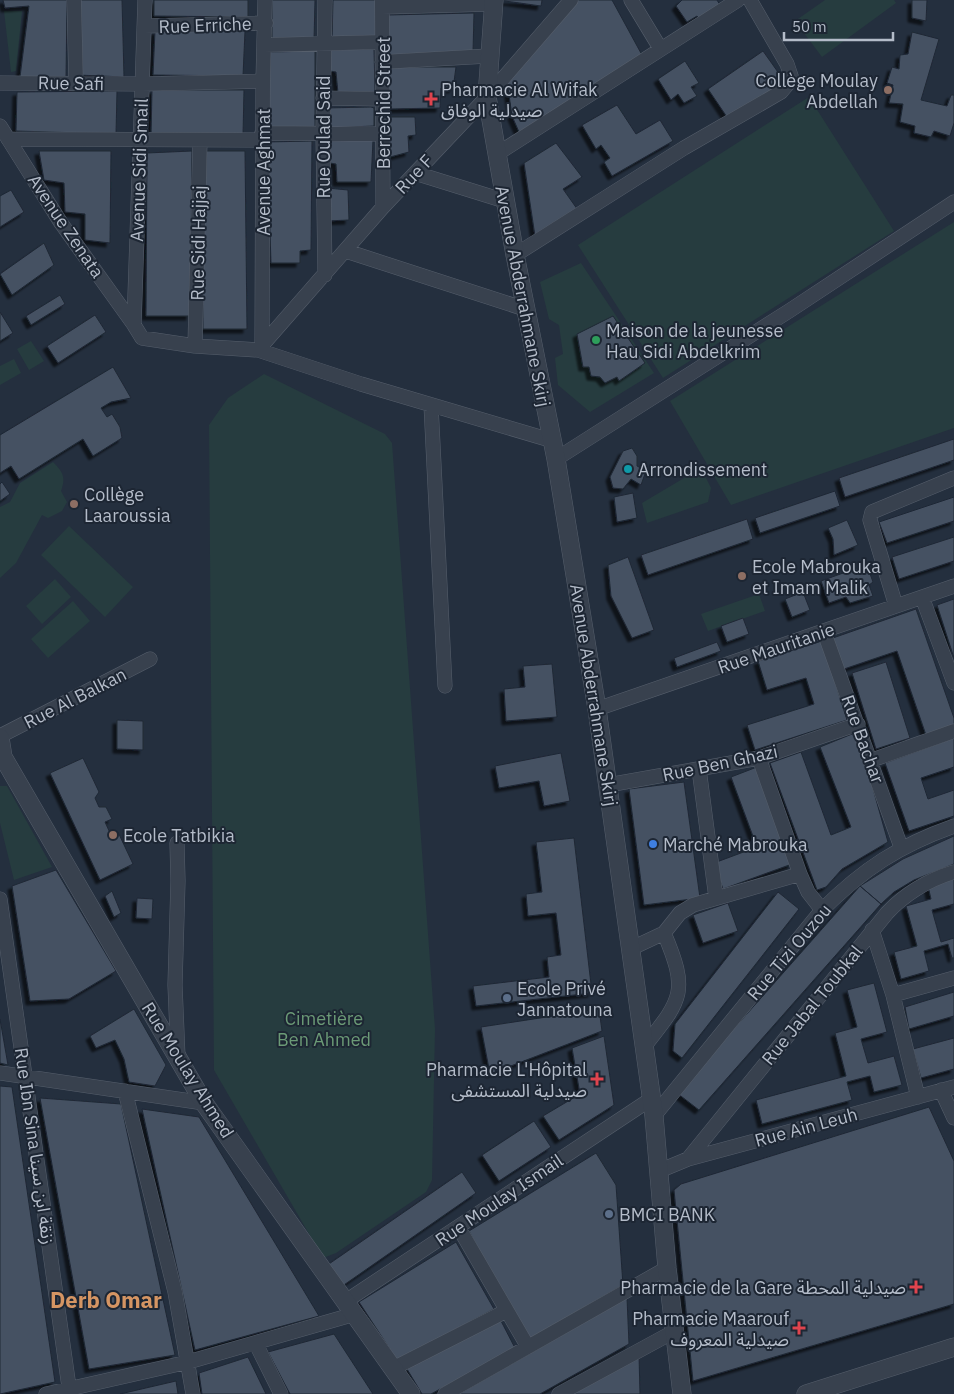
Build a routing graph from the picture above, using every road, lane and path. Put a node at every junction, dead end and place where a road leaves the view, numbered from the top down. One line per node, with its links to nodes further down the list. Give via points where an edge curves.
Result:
1 (74, 0): 23 (street)
2 (145, 0): 14 (street, Avenue Sidi Smail)
3 (265, 0): 13 (street, Avenue Aghmat)
4 (325, 0): 16 (street, Rue Oulad Said)
5 (555, 0): 12 (street)
6 (571, 0): 12 (street, Rue F)
7 (631, 0): 18 (street)
8 (738, 0): 18 (street)
9 (750, 0): 41 (street, via 787,64 792,79 788,85)
10 (494, 2): 11 (street); 19 (street, Avenue Abderrahmane Skirj)
11 (382, 3): 15 (street, Berrechid Street)
12 (553, 20): 25 (street, Rue F)
13 (266, 23): 14 (street, Rue Erriche); 17 (street, Avenue Aghmat)
14 (144, 26): 24 (street, Avenue Sidi Smail)
15 (382, 42): 16 (street); 20 (street, Berrechid Street)
16 (323, 44): 17 (street); 26 (street, Rue Oulad Said)
17 (264, 45): 21 (street, Avenue Aghmat)
18 (660, 48): 35 (street)
19 (488, 56): 20 (street); 25 (street, Avenue Abderrahmane Skirj)
20 (382, 62): 27 (street, Berrechid Street)
21 (263, 81): 24 (street, Rue Safi); 31 (street, Avenue Aghmat)
22 (0, 82): 23 (street, Rue Safi)
23 (76, 83): 24 (street, Rue Safi)
24 (142, 84): 33 (street, Avenue Sidi Smail)
25 (487, 97): 35 (street, Avenue Abderrahmane Skirj); 36 (street, Rue F)
26 (323, 98): 27 (street); 29 (street, Rue Oulad Said)
27 (383, 99): 30 (street, Berrechid Street)
28 (0, 126): 32 (street, Avenue Zenata)
29 (323, 133): 30 (street); 31 (street); 42 (street, Rue Oulad Said)
30 (383, 134): 39 (street, Berrechid Street)
31 (262, 136): 34 (street); 46 (street, Avenue Aghmat)
32 (8, 139): 33 (street); 44 (street, Avenue Zenata, via 62,224)
33 (139, 139): 34 (street); 44 (street, Avenue Sidi Smail)
34 (200, 140): 45 (street, Rue Sidi Hajjaj)
35 (497, 154): 37 (street, Avenue Abderrahmane Skirj)
36 (415, 173): 37 (street); 39 (street, Rue F)
37 (505, 201): 41 (street, Avenue Abderrahmane Skirj)
38 (954, 202): 49 (street)
39 (383, 207): 40 (street, Rue F)
40 (346, 251): 42 (street, Rue F); 43 (street)
41 (514, 255): 43 (street, Avenue Abderrahmane Skirj)
42 (325, 275): 46 (street, Rue F)
43 (525, 310): 48 (street, Avenue Abderrahmane Skirj)
44 (134, 325): 45 (street, via 142,338)
45 (195, 346): 46 (street)
46 (260, 347): 47 (street)
47 (431, 405): 48 (street); 57 (street)
48 (550, 440): 49 (street, Avenue Abderrahmane Skirj)
49 (556, 459): 58 (street, Avenue Abderrahmane Skirj)
50 (954, 478): 53 (street, via 872,512 870,520)
51 (954, 586): 52 (street, Rue Mauritanie)
52 (922, 598): 53 (street, Rue Mauritanie); 56 (street)
53 (896, 606): 54 (street, Rue Mauritanie)
54 (824, 632): 58 (street, Rue Mauritanie); 59 (street, Rue Bachar)
55 (150, 659): 61 (street, Rue Al Balkan)
56 (954, 682)
57 (445, 686)
58 (597, 709): 66 (street, Avenue Abderrahmane Skirj)
59 (858, 724): 63 (street, Rue Ben Ghazi); 64 (street, Rue Bachar)
60 (954, 731): 64 (street)
61 (0, 737): 62 (street)
62 (1, 756): 81 (street, Rue Moulay Ahmed)
63 (759, 758): 65 (street, Rue Ben Ghazi); 71 (street)
64 (872, 760): 69 (street, Rue Bachar)
65 (699, 769): 66 (street, Rue Ben Ghazi); 73 (street)
66 (608, 785): 77 (street, Avenue Abderrahmane Skirj)
67 (954, 826): 69 (street, Rue Tizi Ouzou)
68 (177, 843): 81 (street, via 175,985)
69 (901, 847): 74 (street, Rue Tizi Ouzou, via 864,871)
70 (954, 872): 75 (street, Rue Jabal Toubkal, via 911,892)
71 (800, 874): 73 (street); 74 (street, via 808,892)
72 (0, 898): 83 (street, Rue Ibn Sina زنقة ابن سينا)
73 (716, 898): 76 (street, via 680,912)
74 (822, 910): 89 (street, Rue Tizi Ouzou)
75 (872, 930): 79 (street); 91 (street, Rue Jabal Toubkal)
76 (664, 933): 77 (street); 80 (street, via 676,962 680,983 675,1005)
77 (630, 949): 80 (street, Avenue Abderrahmane Skirj)
78 (954, 978): 79 (street)
79 (893, 995): 86 (street)
80 (644, 1047): 87 (street, Avenue Abderrahmane Skirj)
81 (178, 1057): 88 (street, Rue Moulay Ahmed)
82 (0, 1073): 83 (street)
83 (25, 1078): 85 (street); 103 (street, Rue Ibn Sina زنقة ابن سينا)
84 (948, 1089): 86 (street, Rue Ain Leuh); 90 (street)
85 (125, 1091): 88 (street); 101 (street, via 159,1218)
86 (918, 1097): 91 (street, Rue Ain Leuh)
87 (651, 1099): 89 (street, Avenue Abderrahmane Skirj); 93 (street, Rue Moulay Ismail)
88 (204, 1103): 95 (street, Rue Moulay Ahmed)
89 (654, 1116): 92 (street, Avenue Abderrahmane Skirj)
90 (954, 1118)
91 (688, 1159): 92 (street, Rue Ain Leuh)
92 (659, 1170): 94 (street, Avenue Abderrahmane Skirj)
93 (459, 1228): 95 (street, Rue Moulay Ismail); 96 (street)
94 (667, 1268): 97 (street, Avenue Abderrahmane Skirj); 100 (street)
95 (351, 1307): 98 (street, Rue Moulay Ismail); 102 (street, Rue Moulay Ahmed)
96 (506, 1311): 100 (street); 102 (street)
97 (675, 1331): 109 (street); 110 (street, Avenue Abderrahmane Skirj)
98 (256, 1344): 101 (street, Rue Moulay Ismail); 106 (street)
99 (954, 1347): 111 (street)
100 (528, 1348): 108 (street)
101 (188, 1362): 103 (street, Rue Moulay Ismail); 105 (street)
102 (394, 1368): 107 (street, Rue Moulay Ahmed)
103 (69, 1392): 104 (street, Rue Moulay Ismail)
104 (46, 1394)
105 (193, 1394)
106 (281, 1394)
107 (411, 1394)
108 (445, 1394)
109 (559, 1394)
110 (682, 1394)
111 (806, 1394)

